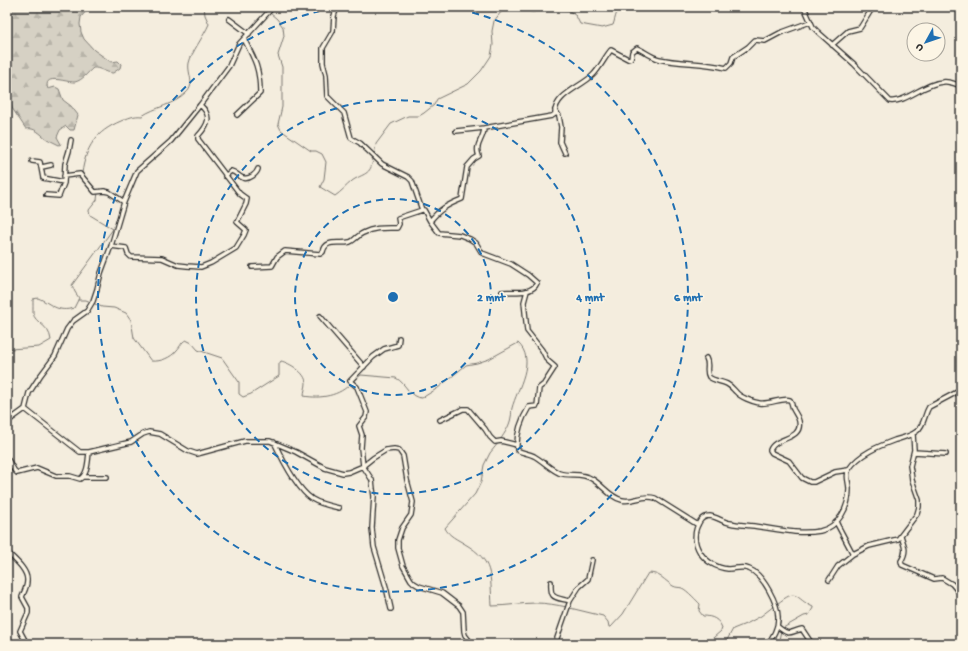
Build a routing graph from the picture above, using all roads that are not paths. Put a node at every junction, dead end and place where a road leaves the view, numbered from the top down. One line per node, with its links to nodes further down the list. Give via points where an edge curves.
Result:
1 (273, 7): 7 (street)
2 (337, 7): 29 (street, via 333,31 323,49 328,96 344,113 351,138 358,141 385,166 412,181)
3 (804, 7): 6 (street)
4 (873, 7): 9 (street, via 860,28 848,31)
5 (229, 19): 7 (street)
6 (810, 22): 9 (street); 12 (street, via 765,41 755,40 733,57 726,68 658,58 636,48 628,59 612,49 593,75 561,97)
7 (249, 34): 8 (street)
8 (244, 39): 11 (street); 13 (street, via 257,63 260,93)
9 (832, 45): 10 (street, via 890,101 905,98 930,84 943,82)
10 (961, 86)
11 (200, 105): 25 (street, via 208,120 198,139); 28 (street, via 167,145 139,170)
12 (554, 109): 15 (street); 16 (street, via 554,115 549,117)
13 (237, 115)
14 (564, 115): 15 (street)
15 (559, 118): 19 (street, via 560,142)
16 (484, 128): 17 (street); 30 (street, via 478,145 480,156 467,167 462,199 446,206)
17 (456, 131)
18 (71, 140): 24 (street)
19 (565, 153)
20 (32, 161): 22 (street, via 40,161)
21 (51, 165): 22 (street)
22 (42, 168): 26 (street, via 43,178)
23 (258, 169): 25 (street, via 253,176 247,178 234,171)
24 (64, 176): 26 (street); 28 (street, via 80,174 96,192 109,192)
25 (225, 176): 31 (street, via 247,199 237,222 246,231 236,248 201,266 187,266 162,258 131,256 126,248)
26 (64, 182): 27 (street, via 59,197)
27 (46, 195)
28 (124, 202): 31 (street)
29 (422, 210): 30 (street); 32 (street, via 398,218 397,228 377,228 363,233 350,242 327,244 320,254 285,251 277,256 272,266)
30 (430, 221): 33 (street, via 440,233 470,239 485,255 504,261 525,273 537,284)
31 (111, 246): 40 (street, via 90,307 67,329 55,356 29,393)
32 (252, 267)
33 (527, 291): 34 (street); 45 (street, via 524,302 527,330 555,368 539,388 537,406 529,408 523,419 518,431)
34 (502, 292)
35 (320, 316): 38 (street)
36 (399, 338): 38 (street, via 398,344 379,352)
37 (706, 358): 51 (street, via 706,372 709,377 728,384 743,397 767,404 790,400 799,419 798,428 793,436 776,443 770,450 789,461 802,478 814,482 835,472)
38 (364, 367): 50 (street, via 350,382 357,387 367,412 359,426 362,435)
39 (961, 390): 43 (street, via 929,407 923,424)
40 (25, 409): 42 (street); 46 (street, via 78,451)
41 (440, 420): 45 (street, via 468,409 494,442)
42 (7, 422)
43 (912, 434): 47 (street); 51 (street, via 875,448)
44 (274, 442): 46 (street, via 245,441 197,454 160,434 149,432 131,442); 50 (street, via 336,472 349,472); 54 (street, via 304,492 320,503)
45 (517, 445): 56 (street, via 518,451 528,453 560,473 587,476 621,500 648,496)
46 (89, 452): 52 (street)
47 (914, 452): 48 (street); 57 (street, via 910,466 919,507 914,519)
48 (946, 454)
49 (7, 458): 52 (street, via 17,474 37,468 56,476 80,479)
50 (363, 466): 65 (street, via 372,480 374,489 374,547); 68 (street, via 386,450 394,448 401,452 413,502 412,515 402,528 398,540 403,566 414,583 448,596 459,606 463,612 465,635)
51 (848, 470): 55 (street, via 847,504)
52 (83, 477): 53 (street)
53 (107, 477)
54 (339, 508)
55 (836, 522): 56 (street, via 820,531 783,531 731,524 710,516 702,518); 59 (street)
56 (698, 525): 66 (street, via 695,543 702,555 720,567 750,569 763,580 775,605)
57 (901, 536): 59 (street); 63 (street, via 905,550 900,561 902,565 930,578 942,578)
58 (7, 552): 67 (street, via 26,575 27,582 22,597 28,613 20,631)
59 (853, 554): 61 (street, via 838,566)
60 (592, 560): 64 (street, via 588,579)
61 (829, 580)
62 (550, 582): 64 (street, via 553,596)
63 (957, 590)
64 (570, 601): 69 (street)
65 (391, 609)
66 (777, 626): 70 (street); 71 (street, via 792,633 802,629)
67 (27, 644)
68 (472, 644)
69 (556, 644)
70 (768, 644)
71 (812, 644)

